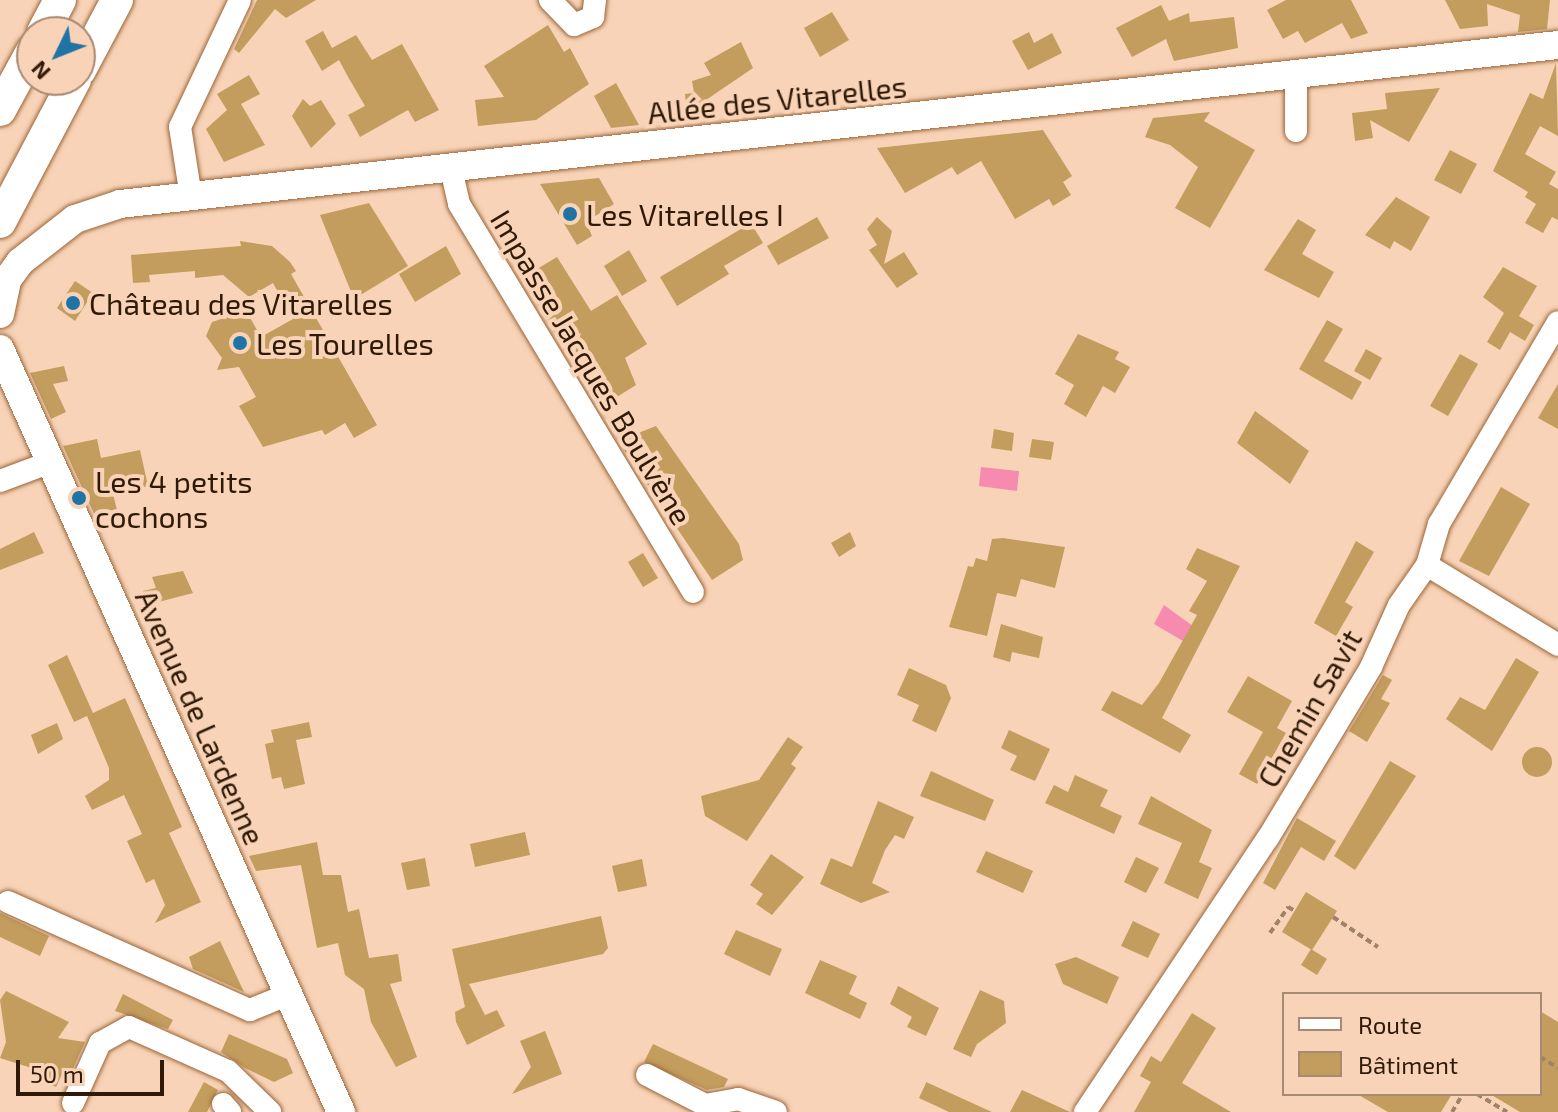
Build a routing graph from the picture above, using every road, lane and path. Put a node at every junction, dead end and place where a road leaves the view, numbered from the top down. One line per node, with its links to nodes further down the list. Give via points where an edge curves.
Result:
1 (117, 0): 5 (highway)
2 (240, 0): 13 (street, via 180,127)
3 (550, 0): 4 (street, via 574,25 593,17)
4 (595, 0)
5 (96, 40)
6 (1558, 45): 7 (main road, Allée des Vitarelles)
7 (1296, 76): 11 (street); 12 (main road, Allée des Vitarelles)
8 (16, 80): 10 (highway)
9 (67, 96): 14 (highway)
10 (0, 110)
11 (1296, 131)
12 (451, 169): 13 (main road, Allée des Vitarelles); 22 (street, Impasse Jacques Boulvène, via 459,204)
13 (191, 197): 15 (main road, Allée des Vitarelles, via 120,204 64,225)
14 (0, 222)
15 (7, 274): 16 (main road, Allée des Vitarelles)
16 (0, 314)
17 (1558, 322): 21 (street, Chemin Savit, via 1439,524)
18 (0, 349): 19 (main road, Avenue de Lardenne)
19 (48, 463): 20 (street); 29 (main road, Avenue de Lardenne)
20 (0, 481)
21 (1427, 565): 23 (street); 36 (street, Chemin Savit, via 1268,838)
22 (693, 592)
23 (1558, 645)
24 (8, 902): 29 (street, via 250,1010)
25 (1295, 911): 27 (path, via 1288,907)
26 (1333, 917): 28 (path)
27 (1270, 933)
28 (1378, 947)
29 (289, 994): 34 (main road, Avenue de Lardenne)
30 (647, 1075): 35 (street, via 705,1105 738,1099)
31 (1480, 1096): 37 (path)
32 (73, 1103): 33 (street, via 100,1043 129,1027 228,1071)
33 (270, 1112)
34 (341, 1112)
35 (776, 1112)
36 (1085, 1112)
37 (1507, 1112)

